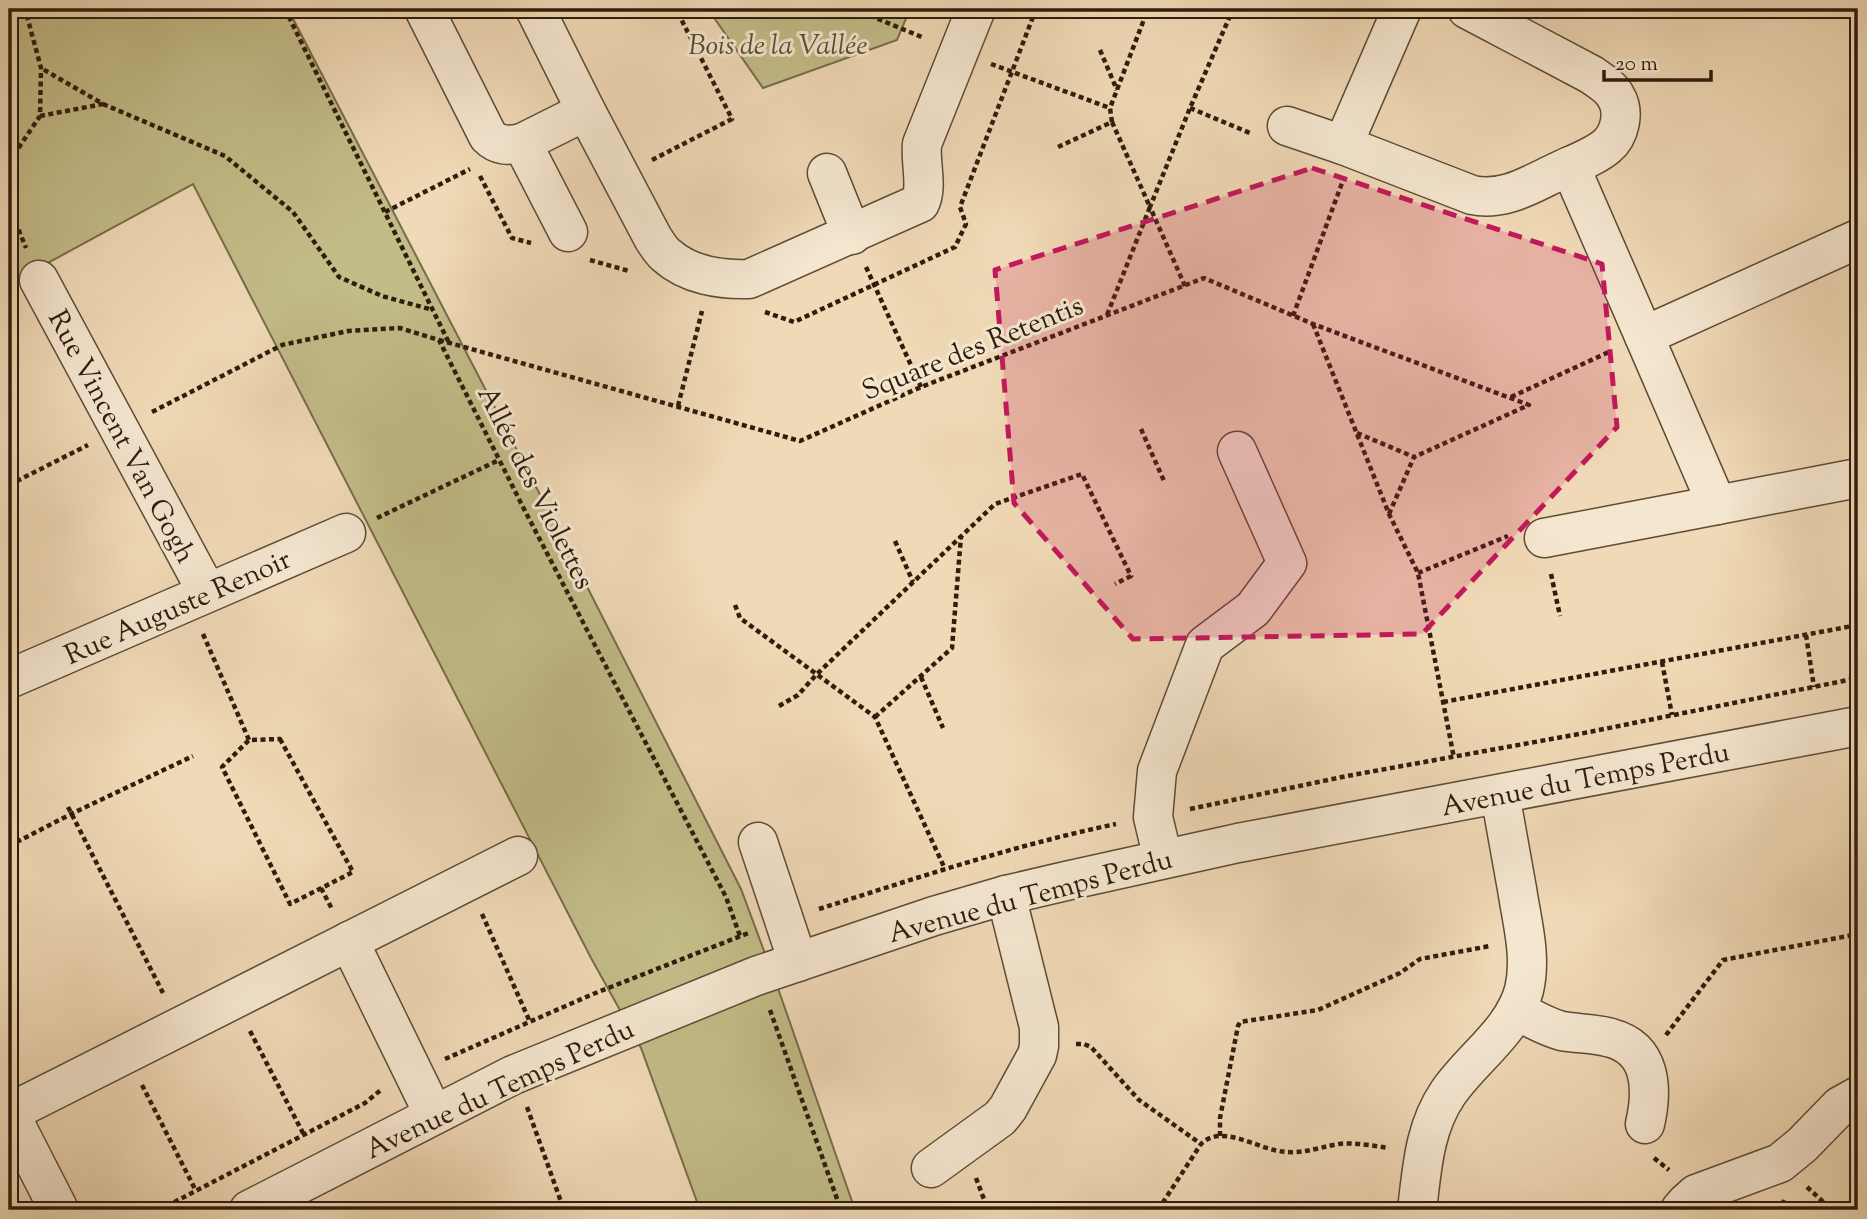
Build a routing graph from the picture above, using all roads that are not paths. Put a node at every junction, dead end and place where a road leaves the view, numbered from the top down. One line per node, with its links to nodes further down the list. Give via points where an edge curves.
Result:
1 (424, 9): 8 (street, via 488,136 494,142)
2 (535, 9): 6 (street)
3 (976, 9): 13 (street, via 922,144 924,195 920,203)
4 (1402, 9): 9 (street)
5 (1467, 9): 10 (street, via 1592,75 1617,98 1617,134 1603,150)
6 (586, 111): 8 (street); 13 (street, via 653,238 678,265 711,276 749,279)
7 (1287, 126): 9 (street)
8 (511, 144): 12 (street)
9 (1349, 147): 10 (street, via 1484,198 1508,195)
10 (1570, 166): 16 (street)
11 (827, 173): 13 (street)
12 (568, 232)
13 (852, 235)
14 (1857, 243): 16 (street)
15 (39, 279): 22 (street, Rue Vincent Van Gogh, via 119,429)
16 (1644, 335): 19 (street)
17 (1237, 451): 28 (street, via 1287,563 1253,609 1205,645 1157,771 1153,817)
18 (1858, 478): 19 (street)
19 (1717, 505): 21 (street)
20 (345, 533): 22 (street, Rue Auguste Renoir)
21 (1544, 538)
22 (198, 597): 23 (street, Rue Auguste Renoir)
23 (9, 679)
24 (1858, 726): 25 (street, Avenue du Temps Perdu)
25 (1500, 794): 28 (street, Avenue du Temps Perdu); 32 (street, via 1525,939 1526,980)
26 (758, 842): 31 (street)
27 (518, 856): 30 (street)
28 (1163, 859): 29 (street, Avenue du Temps Perdu)
29 (1006, 895): 31 (street, Avenue du Temps Perdu); 37 (street, via 1039,1027 1039,1046 1034,1063 1000,1118)
30 (349, 941): 34 (street); 35 (street)
31 (798, 962): 35 (street, Avenue du Temps Perdu, via 513,1075)
32 (1517, 1010): 36 (street, via 1552,1028 1628,1044 1640,1058 1650,1087); 41 (street, via 1448,1092 1431,1124)
33 (1858, 1097): 38 (street, via 1840,1107 1780,1163)
34 (9, 1113): 39 (street)
35 (434, 1115): 40 (street, Avenue du Temps Perdu)
36 (1645, 1124)
37 (931, 1168)
38 (1688, 1202)
39 (59, 1210)
40 (249, 1210)
41 (1417, 1210)

